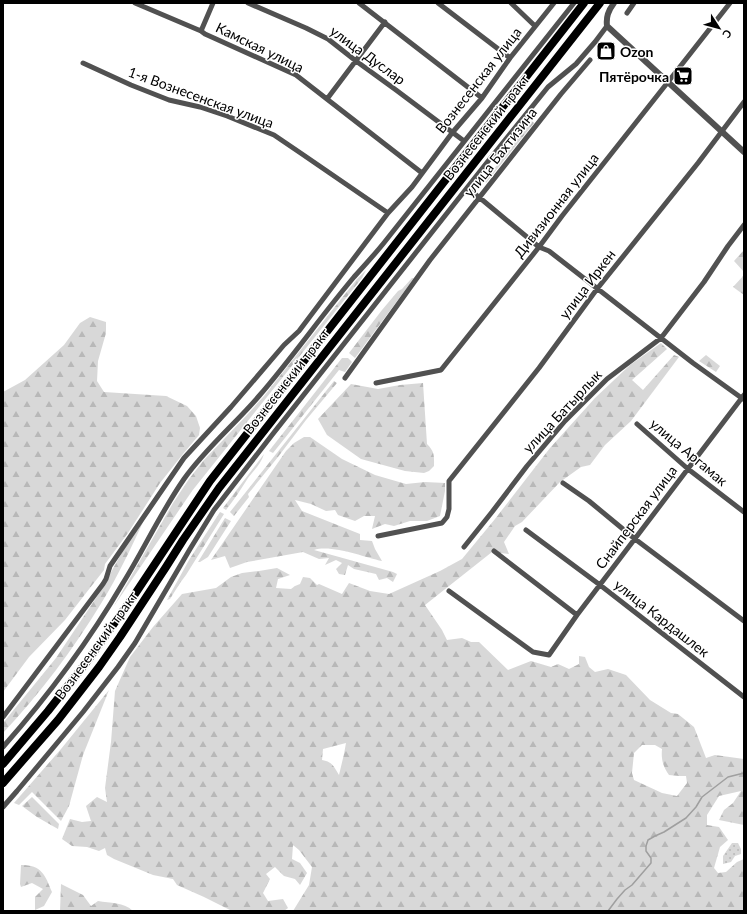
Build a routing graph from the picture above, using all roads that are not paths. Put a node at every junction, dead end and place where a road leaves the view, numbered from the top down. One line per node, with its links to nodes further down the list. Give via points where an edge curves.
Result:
1 (135, 3): 18 (street, Камская улица)
2 (213, 3): 18 (street)
3 (248, 3): 21 (street, улица Дуслар, via 323,36)
4 (359, 3): 15 (street)
5 (438, 3): 19 (street)
6 (511, 3): 16 (street)
7 (554, 3): 16 (street, Вознесенская улица)
8 (574, 3): 29 (street)
9 (584, 3): 58 (main road, Вознесенский тракт, via 210,481 93,653)
10 (600, 3): 59 (main road, Вознесенский тракт, via 219,488 99,667 58,720)
11 (614, 3): 17 (street, via 608,12)
12 (634, 3): 14 (street)
13 (730, 3): 23 (street, Дивизионная улица)
14 (627, 13)
15 (384, 22): 21 (street); 24 (street)
16 (535, 26): 19 (street, Вознесенская улица)
17 (607, 26): 23 (street); 32 (street, via 576,64 548,87)
18 (201, 31): 25 (street, Камская улица, via 296,75)
19 (510, 58): 24 (street, Вознесенская улица)
20 (590, 60): 33 (street, улица Бахтизина)
21 (356, 61): 25 (street); 28 (street, улица Дуслар)
22 (83, 63): 34 (street, 1-я Вознесенская улица, via 169,100 227,116 274,135)
23 (668, 82): 27 (street); 36 (street, Дивизионная улица)
24 (482, 98): 28 (street, Вознесенская улица)
25 (327, 99): 31 (street, Камская улица)
26 (744, 102): 27 (street, улица Иркен)
27 (721, 131): 30 (street); 37 (street, улица Иркен)
28 (452, 133): 29 (street, улица Дуслар); 31 (street, Вознесенская улица)
29 (464, 141): 57 (street, via 250,407 185,477 91,634 43,699)
30 (744, 152)
31 (422, 174): 34 (street, Вознесенская улица)
32 (467, 188): 33 (street); 60 (street, via 214,510 118,667)
33 (480, 198): 36 (street); 39 (street, улица Бахтизина, via 430,260)
34 (388, 213): 56 (street, Вознесенская улица, via 299,331 181,461 110,566 103,584)
35 (744, 225): 38 (street, улица Батырлык)
36 (539, 247): 37 (street, via 549,251); 40 (street, Дивизионная улица, via 441,370)
37 (597, 289): 38 (street); 47 (street, улица Иркен, via 539,368 449,481 449,509 442,523)
38 (661, 338): 41 (street); 49 (street, улица Батырлык, via 607,378 565,421)
39 (345, 378)
40 (376, 383)
41 (743, 398): 43 (street, Снайперская улица)
42 (637, 424): 43 (street, улица Аргамак)
43 (688, 469): 45 (street, улица Аргамак); 48 (street, Снайперская улица)
44 (563, 483): 48 (street)
45 (744, 512)
46 (526, 530): 51 (street, улица Кардашлек)
47 (378, 536)
48 (635, 539): 51 (street, Снайперская улица); 54 (street)
49 (464, 547)
50 (494, 551): 53 (street)
51 (600, 585): 53 (street, Снайперская улица); 55 (street, улица Кардашлек)
52 (449, 591): 53 (street, Снайперская улица, via 533,652 549,654)
53 (577, 615)
54 (744, 621)
55 (744, 697)
56 (3, 717)
57 (3, 747)
58 (3, 764)
59 (3, 783)
60 (3, 807)

